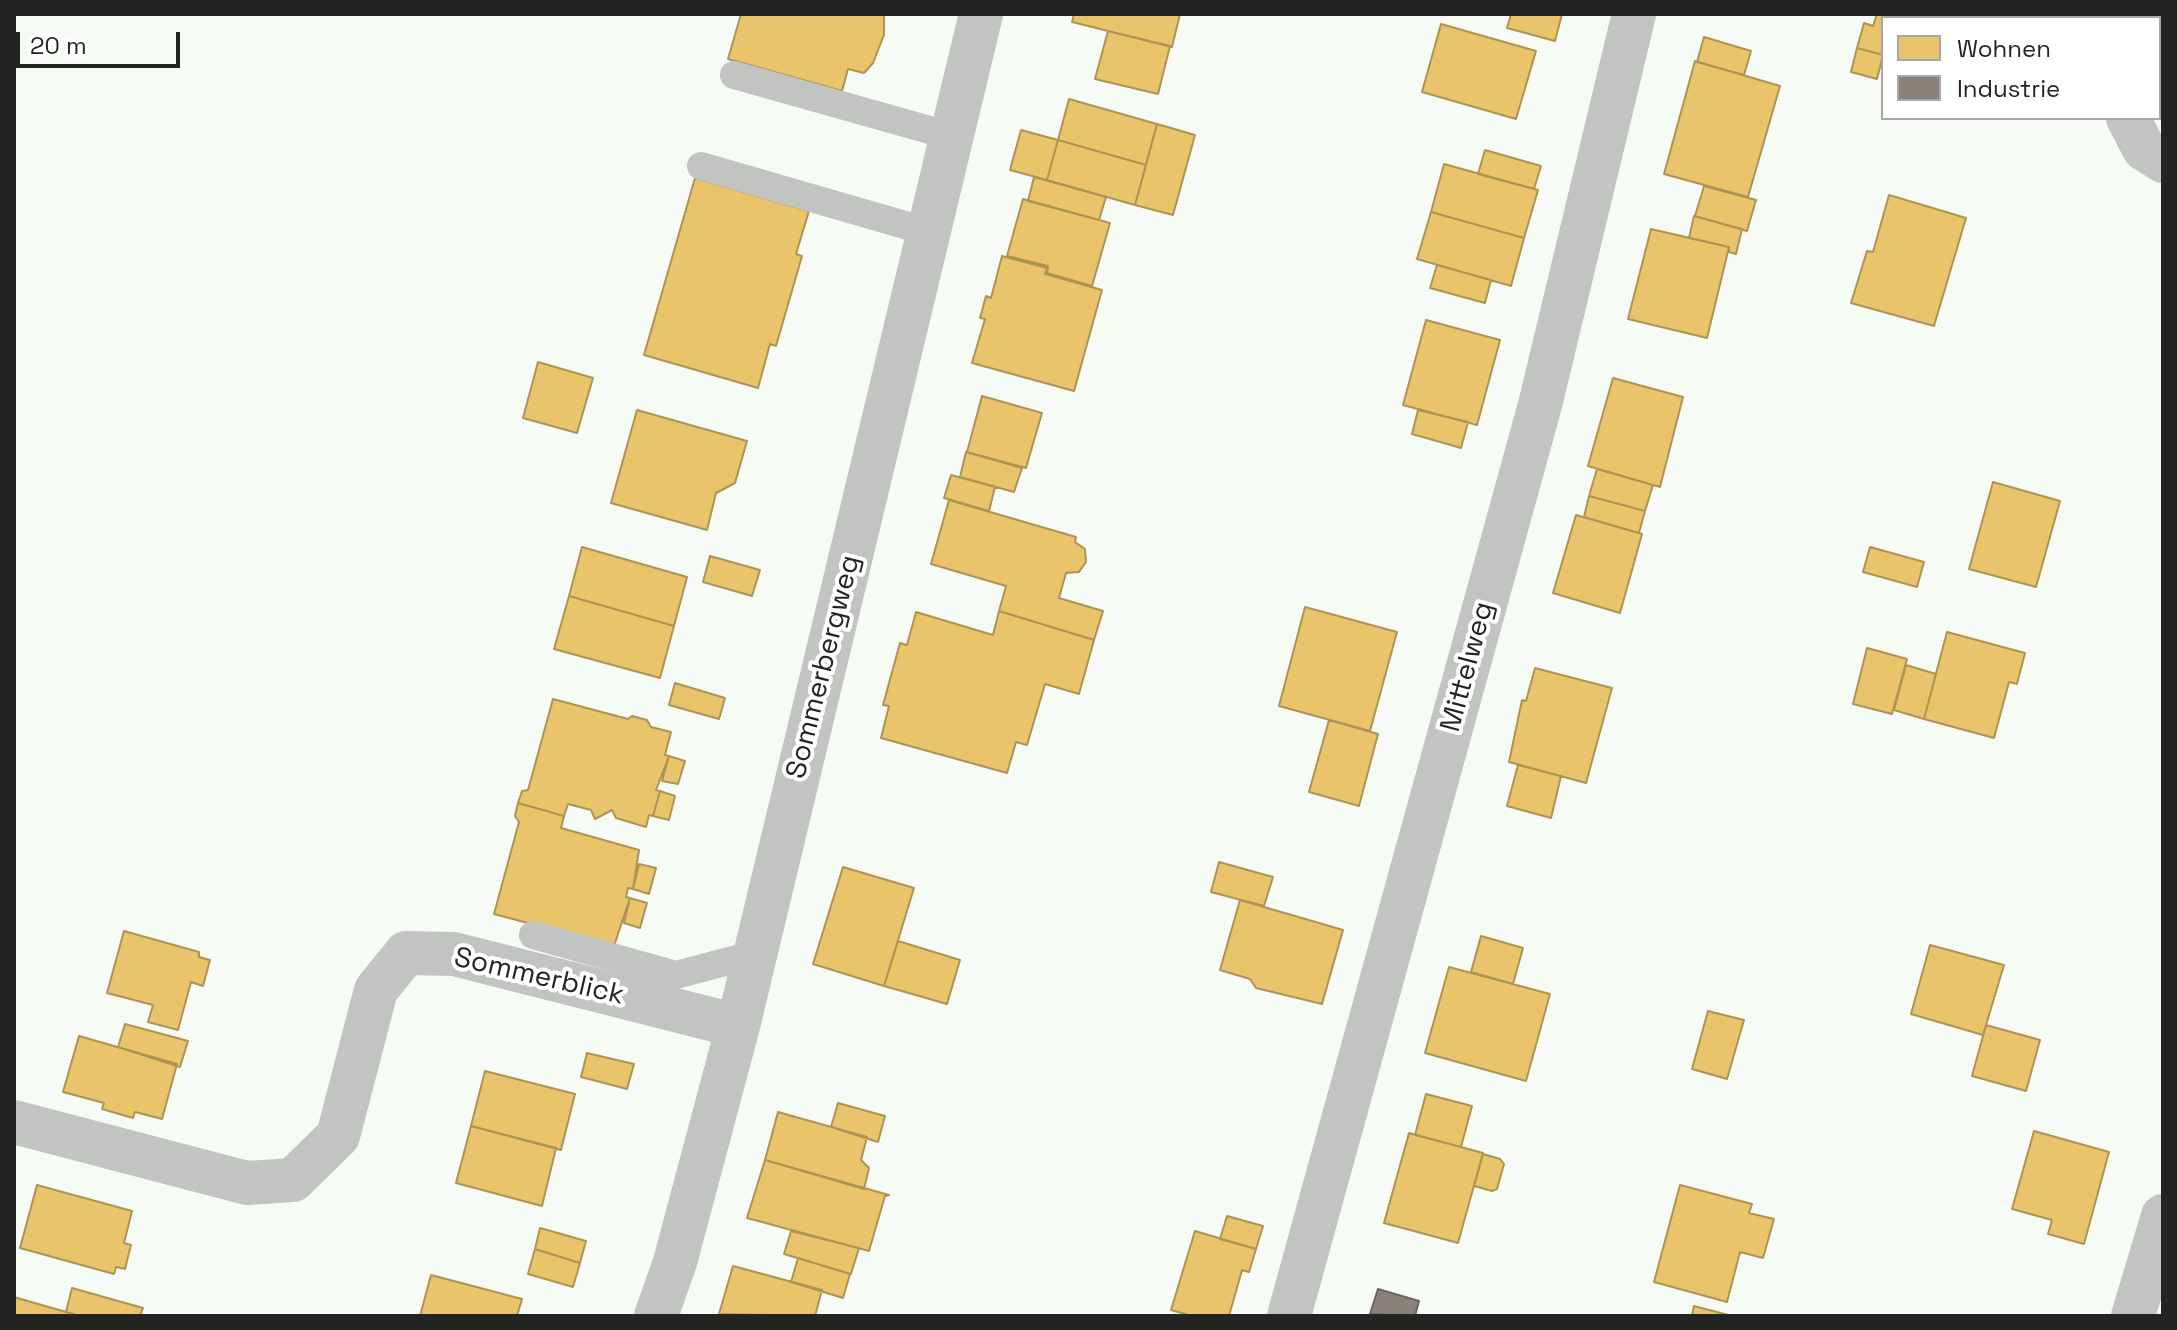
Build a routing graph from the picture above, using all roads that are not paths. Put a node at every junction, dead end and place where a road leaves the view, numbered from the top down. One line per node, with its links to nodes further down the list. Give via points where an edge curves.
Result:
1 (981, 14): 5 (street, Sommerbergweg)
2 (1634, 14): 15 (street, Mittelweg, via 1536,420)
3 (734, 75): 5 (lane)
4 (2129, 120): 6 (street, via 2144,149)
5 (951, 136): 8 (street, Sommerbergweg)
6 (2163, 161)
7 (701, 166): 8 (lane)
8 (929, 232): 10 (street, Sommerbergweg)
9 (533, 935): 10 (lane, via 676,975)
10 (755, 954): 11 (street, Sommerbergweg)
11 (738, 1026): 12 (street, Sommerblick, via 454,954 406,953 376,990 338,1136 293,1180 247,1183); 14 (street, Sommerbergweg)
12 (14, 1122)
13 (2163, 1216): 16 (street)
14 (656, 1316)
15 (1289, 1316)
16 (2133, 1316)

